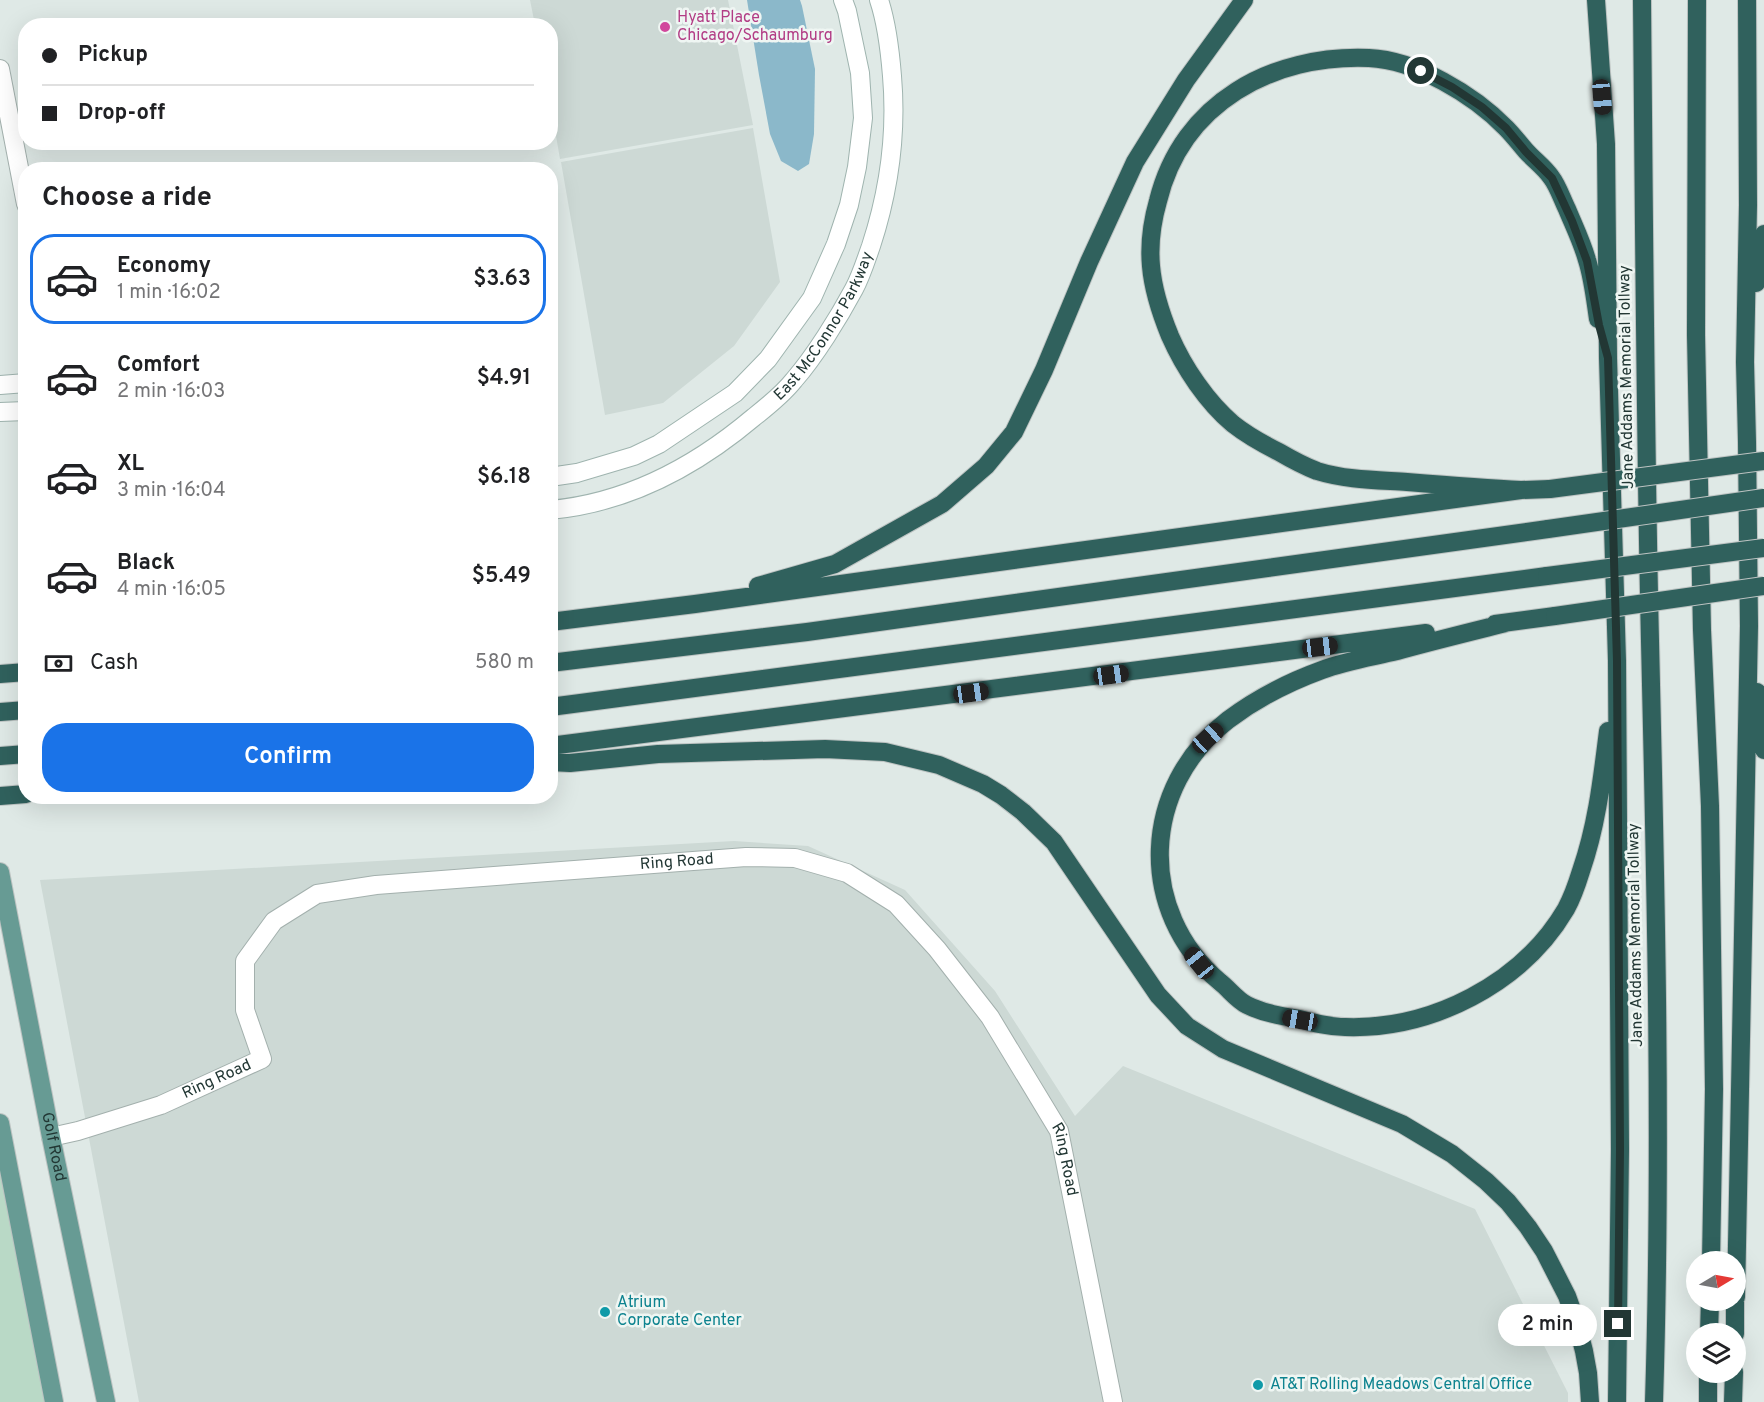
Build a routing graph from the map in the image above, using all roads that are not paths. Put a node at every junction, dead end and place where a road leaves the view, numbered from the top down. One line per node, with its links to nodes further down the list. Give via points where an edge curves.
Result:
1 (843, 0): 18 (street, East McConnor Parkway, via 860,73 863,118 849,205 812,298 768,359 735,393 659,444 634,456)
2 (879, 0): 21 (street, East McConnor Parkway, via 895,103 893,140 878,224 855,288 834,322 794,381 732,436 670,475 636,490 603,502)
3 (1244, 0): 24 (highway, via 1186,80 1135,162 1014,432 986,466 942,504 835,564)
4 (1596, 0): 11 (highway, via 1606,144)
5 (1642, 0): 53 (highway, Jane Addams Memorial Tollway, via 1658,1138)
6 (1697, 0): 44 (highway, via 1696,347 1710,817 1714,1089)
7 (1747, 0): 12 (highway)
8 (0, 69): 9 (street)
9 (18, 162)
10 (1764, 234): 12 (highway)
11 (1608, 358): 19 (highway, via 1587,261 1552,178 1506,128 1452,87 1412,68 1371,58 1297,64 1232,93 1184,140 1161,186 1152,223 1153,283 1177,352 1206,395 1232,423 1315,470 1349,479); 28 (highway)
12 (1745, 362): 27 (highway)
13 (18, 384): 14 (street)
14 (0, 385)
15 (18, 411): 16 (street)
16 (0, 412)
17 (1764, 461): 19 (highway, bridge)
18 (558, 476)
19 (1521, 490): 24 (highway)
20 (1764, 498): 29 (highway, bridge, via 807,632)
21 (558, 509)
22 (1764, 549): 30 (highway, bridge)
23 (1764, 586): 26 (highway, bridge)
24 (695, 604): 25 (highway)
25 (558, 621)
26 (1506, 623): 28 (highway, via 1321,671 1261,698 1239,713 1208,738 1185,766 1168,798 1160,836 1161,874 1169,913 1199,963 1246,1005 1325,1026 1397,1023 1455,1005 1532,953 1566,909 1588,851 1601,789); 33 (highway)
27 (1749, 626): 34 (highway); 45 (highway)
28 (1617, 661): 52 (highway)
29 (558, 662)
30 (558, 705)
31 (18, 710): 32 (highway)
32 (0, 712)
33 (558, 745)
34 (1764, 750)
35 (18, 755): 36 (highway)
36 (0, 756)
37 (558, 762): 51 (highway, via 658,754 825,749 885,752 939,765 1001,795 1054,842 1158,995 1187,1026 1224,1049 1402,1124 1452,1154 1508,1202 1544,1251 1567,1296 1584,1352)
38 (18, 795): 39 (highway)
39 (0, 796)
40 (0, 872): 41 (main road, Golf Road)
41 (2, 893): 43 (main road, Golf Road)
42 (0, 1123): 48 (main road)
43 (51, 1137): 49 (main road, Golf Road); 50 (street, Ring Road, via 161,1105 262,1059 245,1010 245,961 274,921 318,894 376,885 746,857 795,858 847,873 896,904 990,1017 1059,1131)
44 (1711, 1251)
45 (1737, 1251)
46 (1708, 1383): 54 (highway)
47 (1734, 1383): 55 (highway)
48 (54, 1402)
49 (106, 1402)
50 (1113, 1402)
51 (1590, 1402)
52 (1617, 1402)
53 (1654, 1402)
54 (1708, 1402)
55 (1733, 1402)

